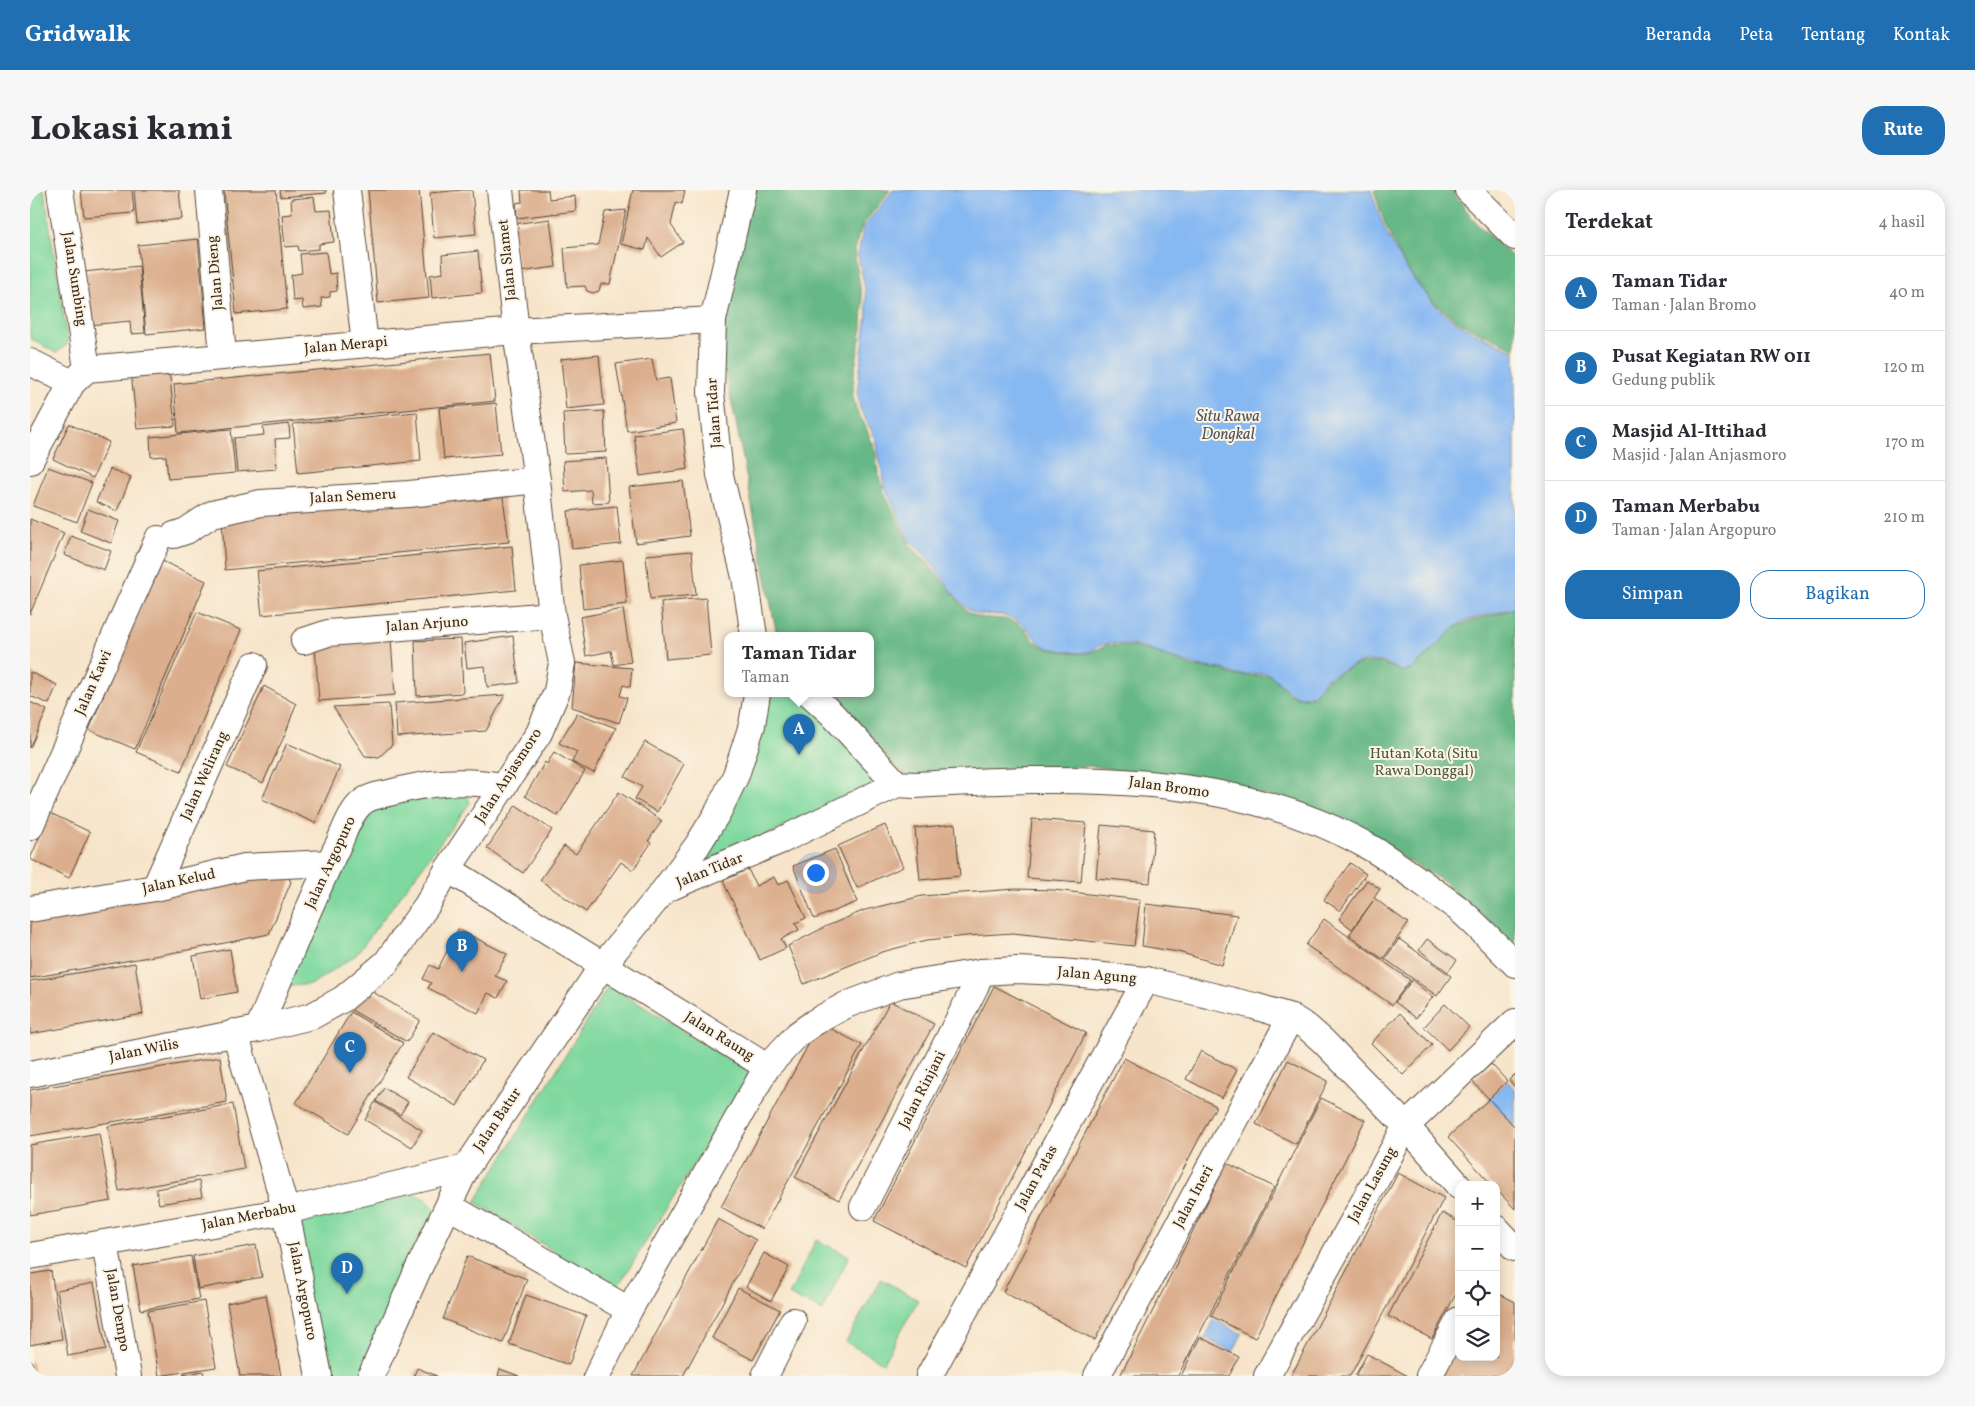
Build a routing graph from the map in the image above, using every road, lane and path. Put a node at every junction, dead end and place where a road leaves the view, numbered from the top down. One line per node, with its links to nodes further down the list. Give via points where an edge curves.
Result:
1 (60, 190): 13 (street, Jalan Sumbing)
2 (209, 190): 11 (street, Jalan Dieng)
3 (347, 190): 10 (street)
4 (500, 190): 9 (street, Jalan Slamet)
5 (743, 190): 8 (street, Jalan Tidar)
6 (1468, 190): 7 (street)
7 (1515, 237)
8 (714, 320): 9 (street, Jalan Merapi); 18 (street, Jalan Tidar, via 712,393 715,440)
9 (516, 331): 10 (street, Jalan Merapi); 15 (street, Jalan Anjasmoro)
10 (365, 344): 11 (street, Jalan Merapi)
11 (223, 356): 13 (street, Jalan Merapi)
12 (30, 362): 13 (street)
13 (79, 376): 14 (street)
14 (30, 461)
15 (537, 480): 16 (street, Jalan Semeru, via 409,494 261,503 212,514 186,531); 17 (street, Jalan Anjasmoro)
16 (166, 537): 25 (street, Jalan Kawi)
17 (552, 615): 19 (street, Jalan Arjuno, via 328,632); 24 (street, Jalan Anjasmoro, via 562,663 557,691 531,746)
18 (754, 632)
19 (304, 641)
20 (254, 665): 28 (street, Jalan Welirang)
21 (757, 697): 29 (street, Jalan Tidar, via 752,725 736,775 718,812)
22 (813, 697): 23 (street)
23 (897, 784): 29 (street, Jalan Tidar, via 782,840); 31 (street, Jalan Bromo, via 1057,778 1142,783 1230,797 1291,813 1371,848 1402,868 1459,910)
24 (502, 786): 26 (street, Jalan Argopuro, via 474,781 412,786 364,801 356,809); 27 (street, Jalan Anjasmoro)
25 (30, 827)
26 (329, 863): 28 (street, Jalan Kelud, via 245,867); 37 (street, Jalan Argopuro)
27 (448, 869): 32 (street, Jalan Raung); 37 (street, Jalan Anjasmoro, via 386,963 343,999 312,1016)
28 (155, 888): 30 (street, Jalan Kelud)
29 (666, 889): 32 (street, Jalan Batur)
30 (30, 909)
31 (1515, 964)
32 (603, 965): 38 (street, Jalan Raung); 41 (street, Jalan Batur)
33 (981, 972): 34 (street, Jalan Agung, via 1061,972); 38 (street, Jalan Agung, via 899,985 846,1005 798,1034); 44 (street, Jalan Rinjani)
34 (1146, 980): 35 (street, Jalan Agung); 56 (street, Jalan Patas)
35 (1291, 1017): 40 (street, Jalan Agung, via 1323,1041); 57 (street, Jalan Ineri)
36 (1515, 1022): 40 (street, Jalan Lasung)
37 (247, 1030): 39 (street, Jalan Wilis); 45 (street, Jalan Argopuro)
38 (767, 1067): 48 (street, Jalan Raung)
39 (30, 1074)
40 (1406, 1126): 42 (street, Jalan Agung); 58 (street, Jalan Lasung)
41 (466, 1168): 43 (street, Jalan Batur); 45 (street, Jalan Merbabu)
42 (1455, 1181)
43 (449, 1206): 48 (street); 53 (street, Jalan Batur)
44 (863, 1207)
45 (286, 1211): 46 (street, Jalan Merbabu); 52 (street, Jalan Argopuro)
46 (105, 1243): 47 (street, Jalan Merbabu); 51 (street, Jalan Dempo)
47 (30, 1256)
48 (628, 1310): 54 (street, Jalan Raung)
49 (793, 1321): 55 (street)
50 (1455, 1327): 59 (street)
51 (128, 1376)
52 (319, 1376)
53 (371, 1376)
54 (597, 1376)
55 (765, 1376)
56 (929, 1376)
57 (1097, 1376)
58 (1266, 1376)
59 (1429, 1376)

